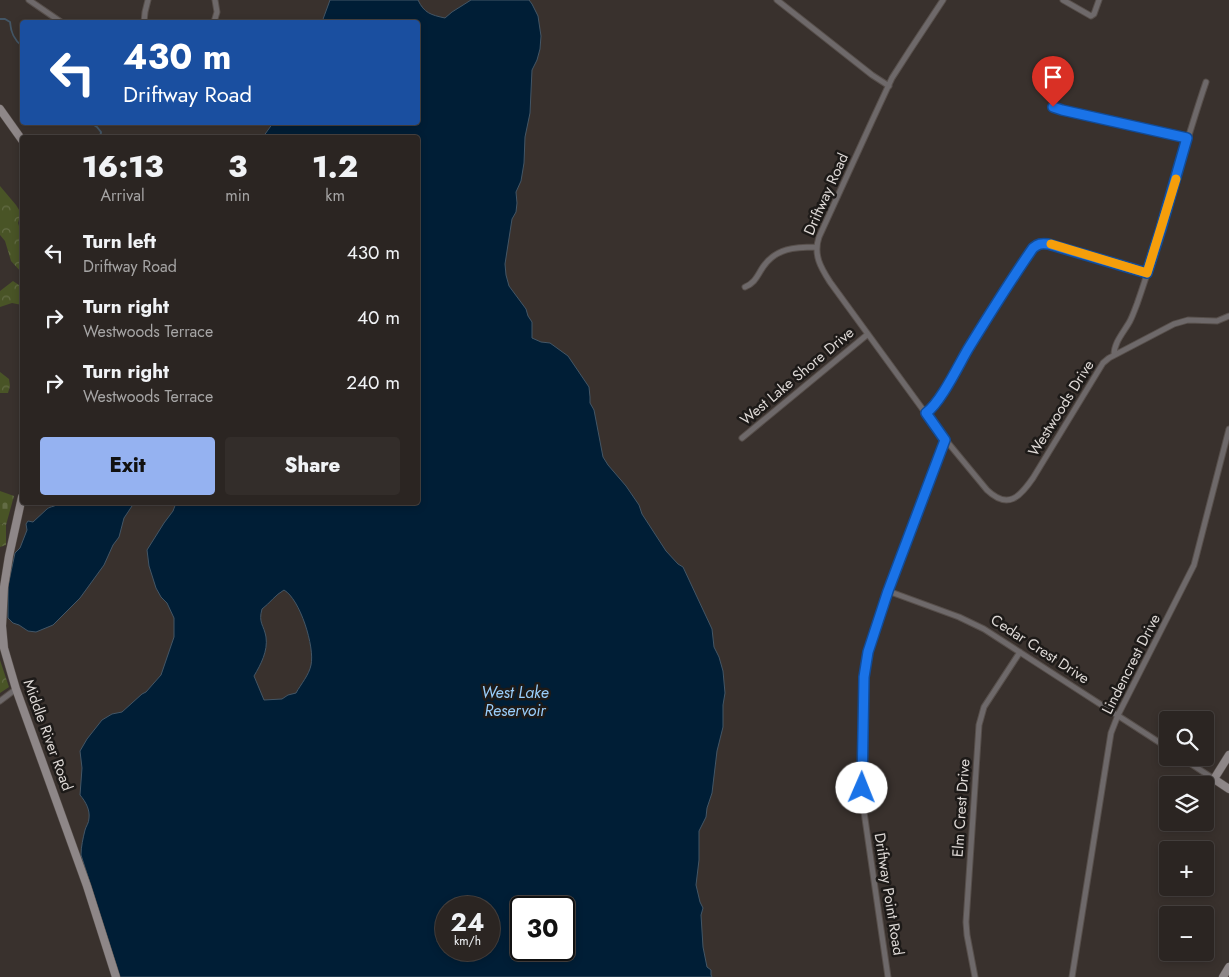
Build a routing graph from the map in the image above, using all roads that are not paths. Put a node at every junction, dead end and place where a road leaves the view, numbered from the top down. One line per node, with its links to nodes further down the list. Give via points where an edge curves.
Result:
1 (29, 0): 8 (street)
2 (148, 0): 9 (street)
3 (215, 0): 10 (street)
4 (777, 0): 12 (street)
5 (943, 0): 12 (street, Driftway Road)
6 (1063, 0): 7 (street, via 1091,16)
7 (1100, 0)
8 (59, 20)
9 (144, 20)
10 (215, 20)
11 (1206, 82): 16 (street)
12 (889, 86): 17 (street, Driftway Road)
13 (1053, 107): 16 (street)
14 (0, 109): 15 (main road)
15 (20, 137)
16 (1187, 138): 18 (street)
17 (816, 248): 19 (street, via 800,247 776,254 753,283); 21 (street, Driftway Road, via 824,273)
18 (1147, 273): 22 (street, via 1133,314 1114,348); 23 (street, via 1048,244 1038,244)
19 (745, 287)
20 (1229, 316): 22 (street, Westwoods Drive, via 1217,321 1188,320 1174,324)
21 (868, 334): 23 (street, Driftway Road); 25 (street, West Lake Shore Drive)
22 (1114, 355): 26 (street, Westwoods Drive, via 1103,364 1033,478 1016,498 1005,500 990,493)
23 (926, 413): 26 (street, Driftway Road)
24 (1229, 429): 32 (street, Lindencrest Drive, via 1192,570)
25 (742, 438)
26 (945, 440): 28 (street, Driftway Point Road)
27 (20, 505): 30 (main road, Middle River Road, via 2,601 4,648)
28 (888, 591): 29 (street, Cedar Crest Drive, via 973,623); 41 (street, Driftway Point Road, via 869,648 864,677 862,784)
29 (1020, 652): 32 (street, Cedar Crest Drive); 42 (street, Elm Crest Drive, via 984,707 979,725 966,922)
30 (16, 689): 31 (street); 40 (main road, Middle River Road)
31 (0, 700)
32 (1118, 715): 33 (street, Cedar Crest Drive); 43 (street, Lindencrest Drive, via 1111,733)
33 (1159, 742)
34 (1229, 755): 37 (main road)
35 (1194, 766): 36 (street)
36 (1209, 776)
37 (1214, 779): 38 (main road)
38 (1229, 789)
39 (1229, 967): 44 (main road)
40 (116, 977)
41 (888, 977)
42 (975, 977)
43 (1072, 977)
44 (1223, 977)

